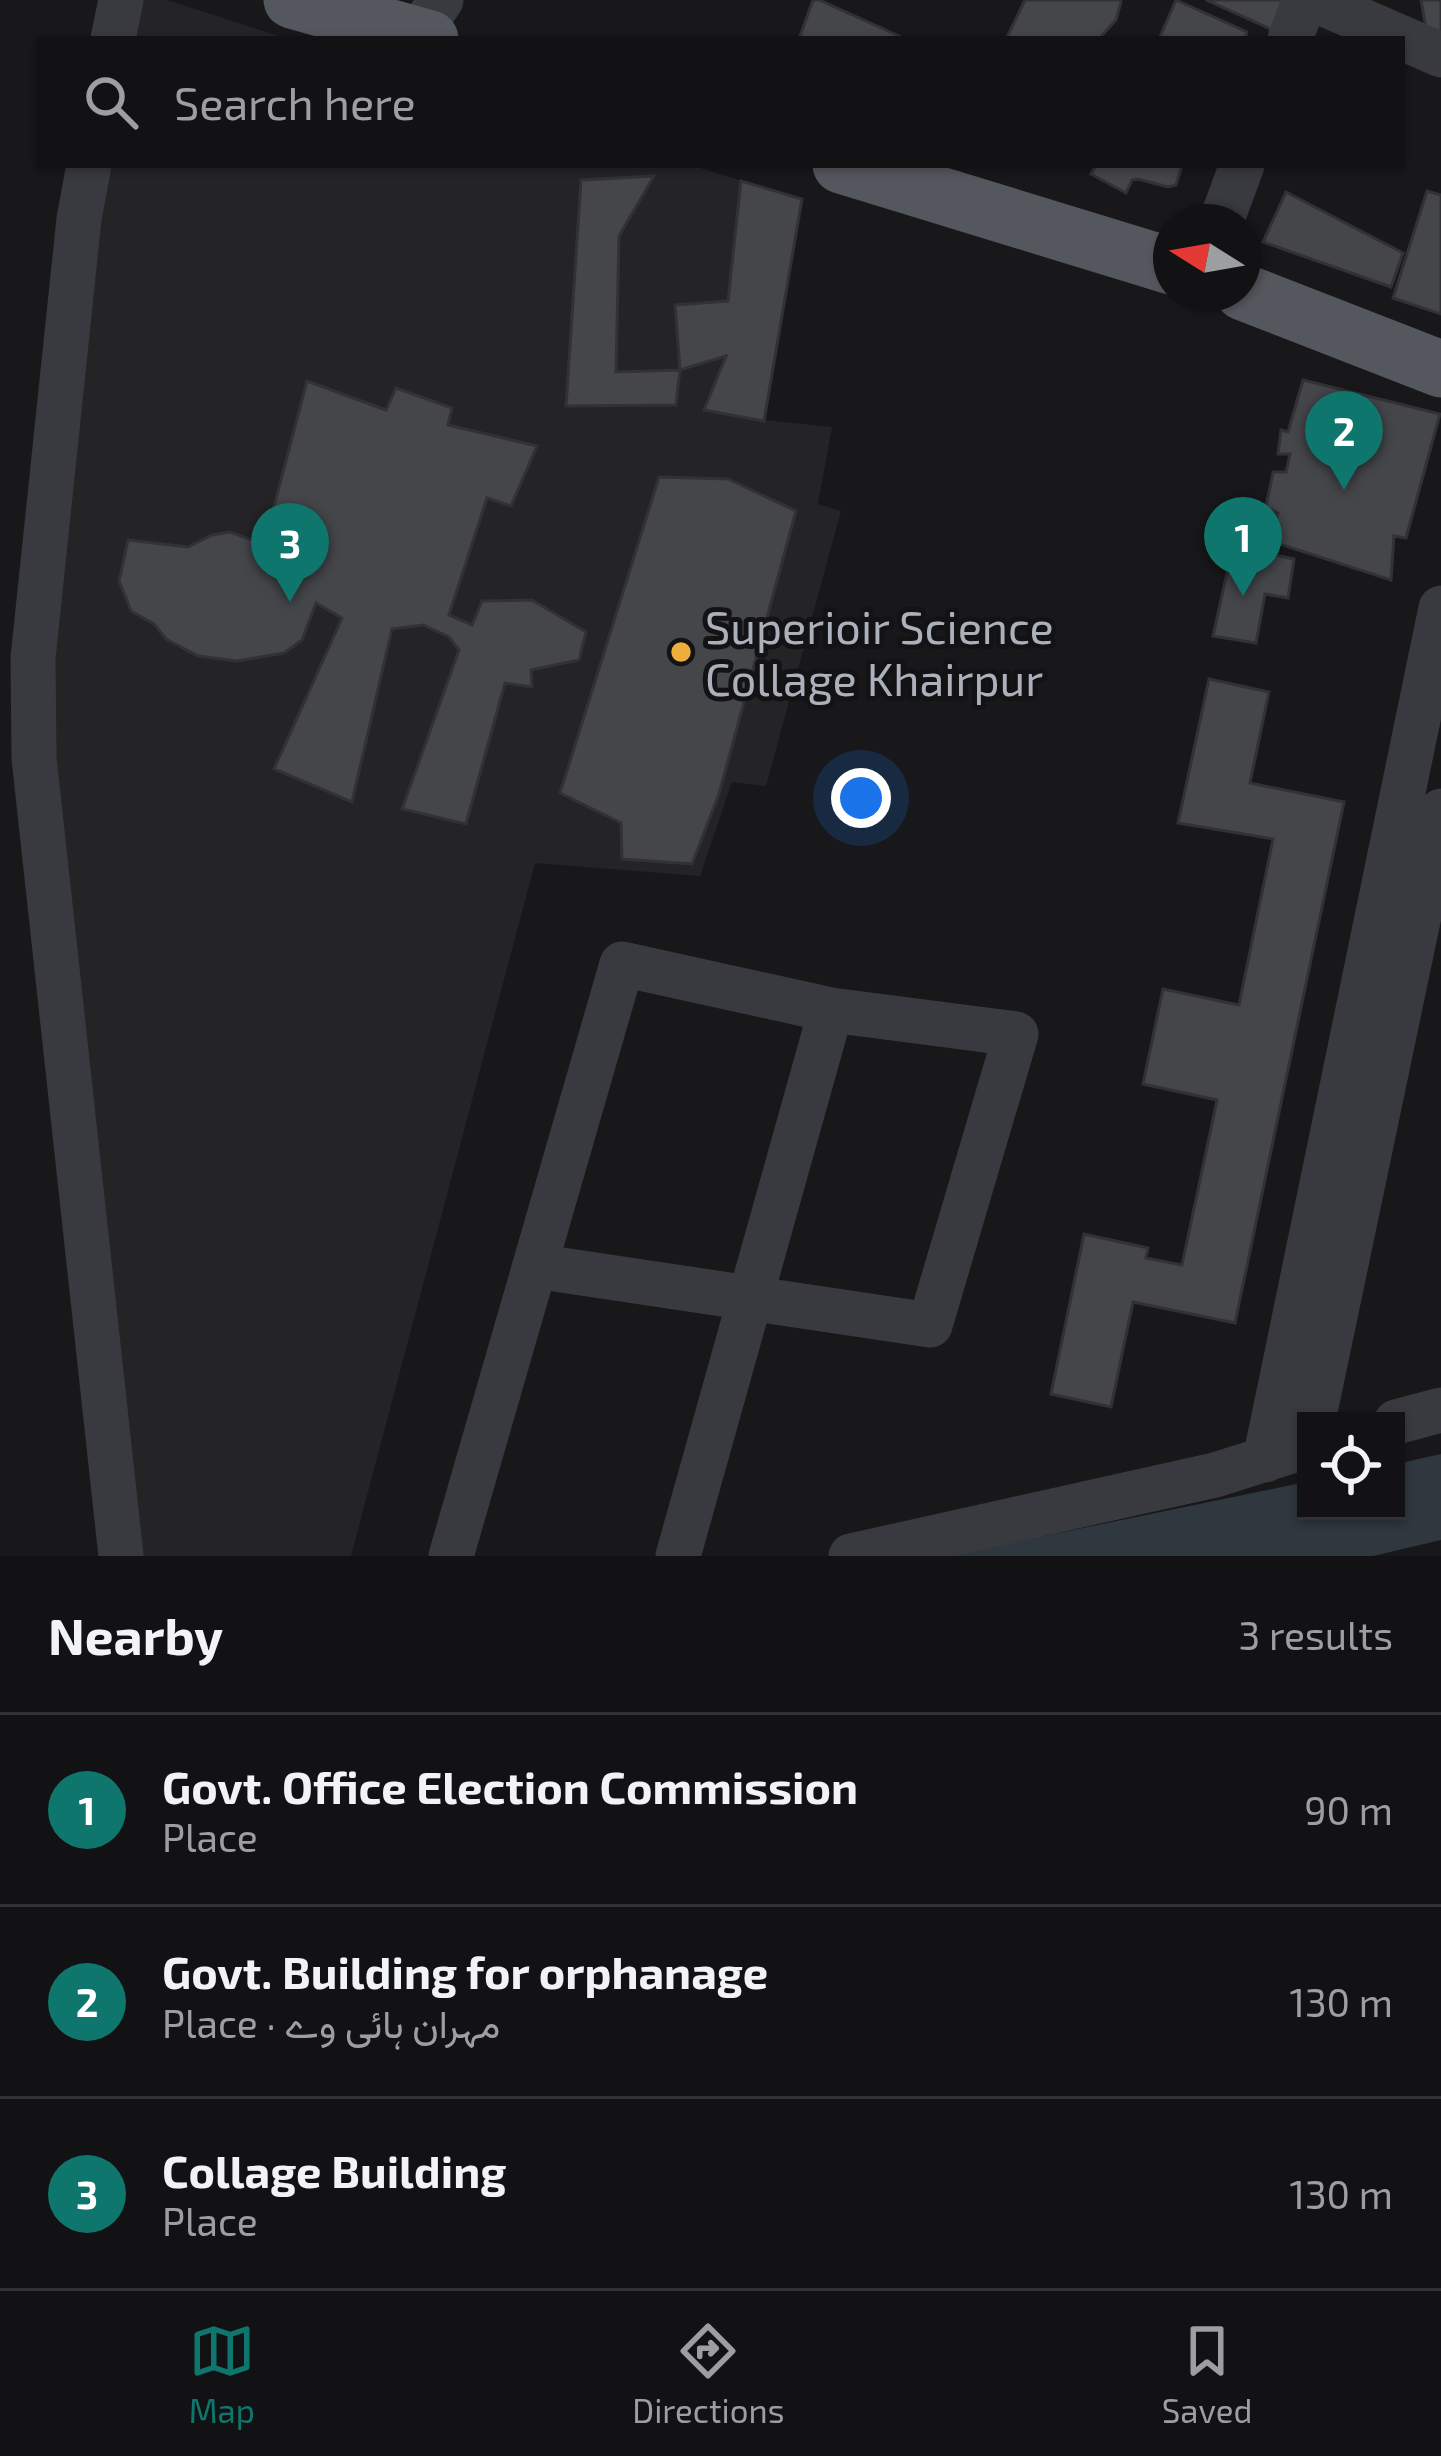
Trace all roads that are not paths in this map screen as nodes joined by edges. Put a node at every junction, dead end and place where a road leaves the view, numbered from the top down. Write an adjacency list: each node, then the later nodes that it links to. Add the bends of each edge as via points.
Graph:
1 (121, 0): 6 (street)
2 (292, 0): 5 (main road)
3 (1305, 0): 7 (street)
4 (1315, 0): 8 (street)
5 (429, 25)
6 (114, 36)
7 (1291, 36)
8 (1397, 36)
9 (1405, 39): 10 (street)
10 (1441, 55)
11 (88, 168): 27 (street, via 33,658 34,758)
12 (851, 168): 15 (main road)
13 (1241, 168): 14 (street)
14 (1228, 204)
15 (1153, 260)
16 (1261, 299): 17 (main road)
17 (1441, 369)
18 (1441, 608): 26 (street)
19 (1441, 811): 24 (street)
20 (831, 1010): 21 (street, via 622,964); 22 (street); 22 (street, via 1016,1034 930,1325)
21 (535, 1267): 22 (street); 28 (street)
22 (750, 1298): 29 (street)
23 (1441, 1410): 25 (street)
24 (1315, 1412)
25 (1405, 1420)
26 (1285, 1453): 30 (street)
27 (121, 1556)
28 (452, 1556)
29 (678, 1556)
30 (851, 1556)

